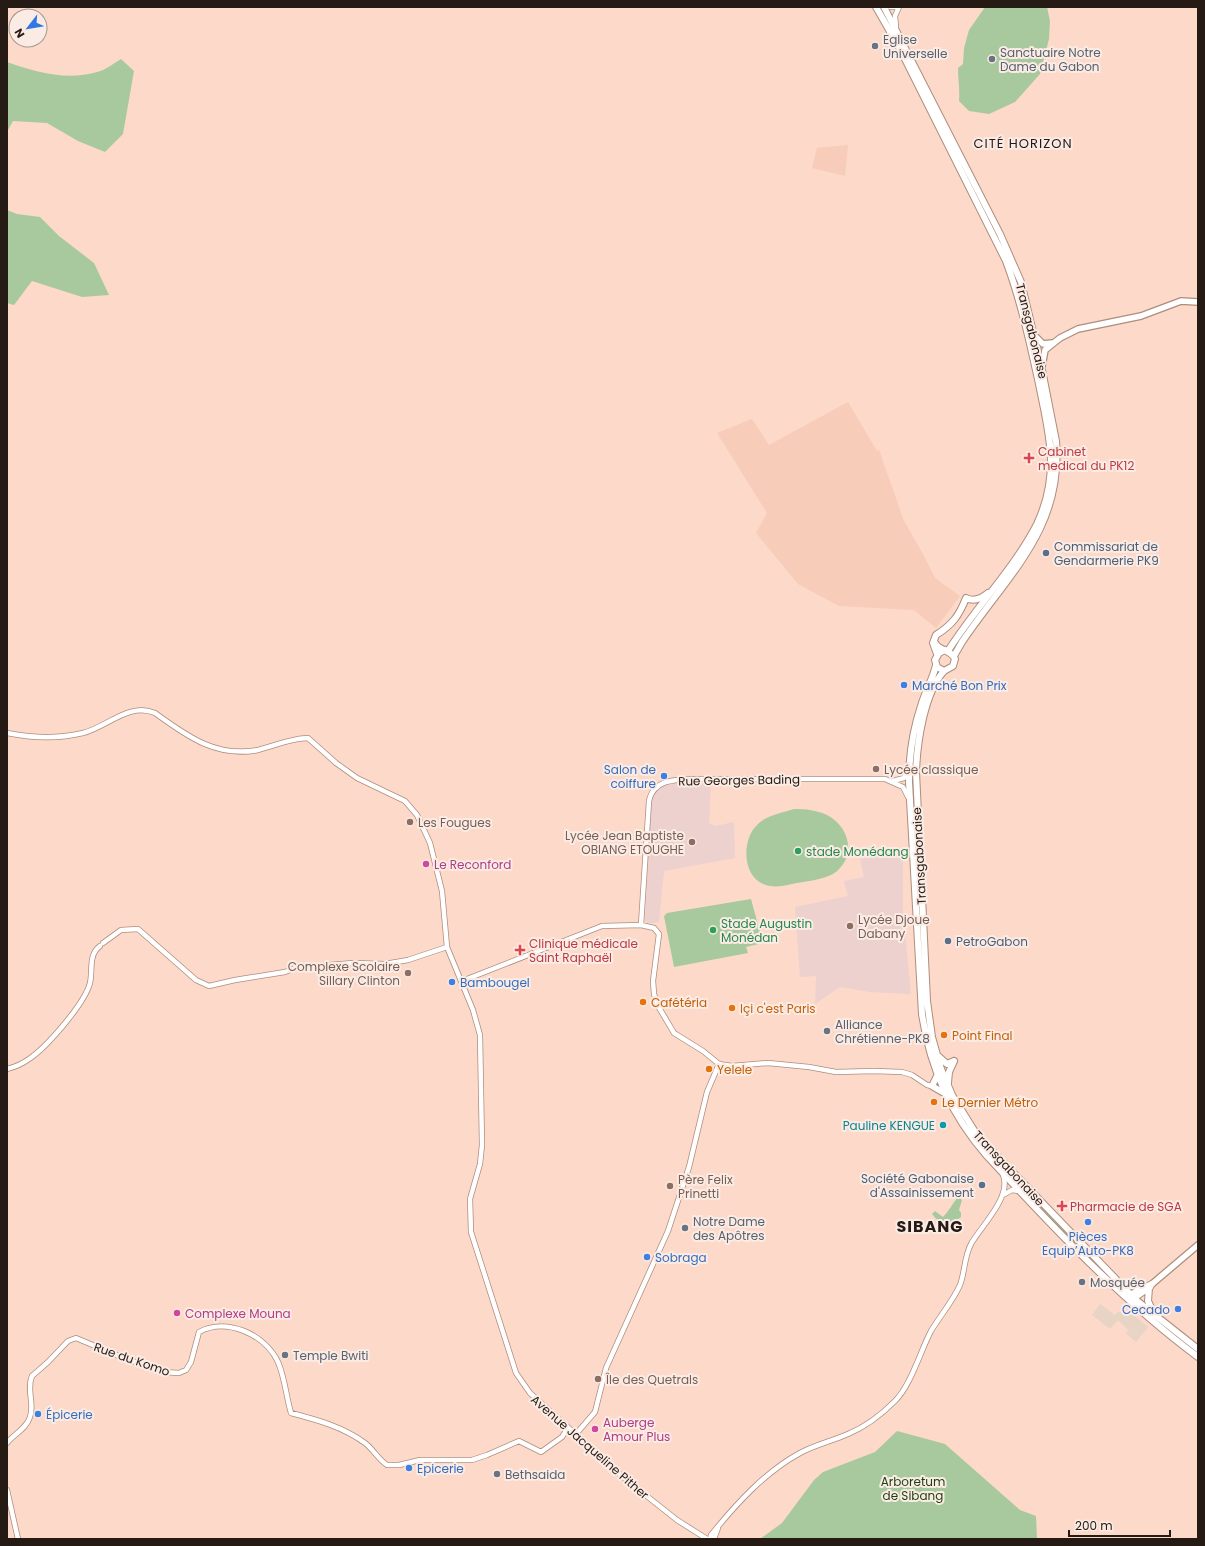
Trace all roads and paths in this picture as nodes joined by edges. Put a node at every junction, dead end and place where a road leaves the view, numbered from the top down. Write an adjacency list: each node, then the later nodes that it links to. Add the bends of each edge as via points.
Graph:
1 (876, 7): 10 (highway, Transgabonaise, via 1006,261 1017,293 1048,428 1051,469 1045,503 1028,540)
2 (884, 7): 5 (highway, Transgabonaise)
3 (890, 7): 4 (street)
4 (897, 7): 5 (street)
5 (897, 31): 7 (highway, Transgabonaise, via 1006,245 1021,282)
6 (1198, 302): 8 (main road, via 1184,300 1141,316 1078,329)
7 (1033, 333): 8 (main road, via 1043,344); 9 (highway, Transgabonaise)
8 (1054, 342): 9 (main road, via 1044,353)
9 (1042, 370): 14 (highway, Transgabonaise, via 1057,456 1057,475 1051,502 1042,528)
10 (995, 586): 11 (highway, via 981,598 966,598 955,620); 12 (highway, Transgabonaise)
11 (935, 636): 12 (highway, via 937,646); 13 (highway, via 933,642)
12 (946, 651): 13 (highway); 14 (highway)
13 (937, 654): 15 (highway)
14 (954, 656): 16 (highway, via 954,666)
15 (936, 665): 16 (highway); 18 (highway, Transgabonaise, via 917,718)
16 (944, 671): 24 (highway, Transgabonaise, via 927,707 918,744 916,772 927,995 930,1030)
17 (7, 733): 22 (street, Avenue Jacqueline Pither, via 39,737 67,735 88,731 134,711 148,710 155,712 197,742 222,751 258,750 308,738 344,769 364,782 405,801 417,814 427,835 440,878)
18 (910, 755): 19 (street, via 906,776); 20 (highway, Transgabonaise)
19 (891, 781): 20 (street, via 906,790); 21 (street, Rue Georges Bading, via 698,779 662,783 652,791 649,801)
20 (910, 811): 27 (highway, Transgabonaise, via 922,1014 926,1040)
21 (641, 925): 23 (street, via 602,926); 25 (street, via 654,928 659,934 653,988 667,1022 674,1033)
22 (447, 947): 23 (street, Avenue Jacqueline Pither); 26 (street, via 408,960 385,964 295,968 209,986 196,980 138,929 121,930 93,954 90,984 78,1006 38,1053)
23 (462, 981): 41 (street, Avenue Jacqueline Pither, via 480,1035 482,1152 469,1208 473,1243 516,1374 530,1393)
24 (936, 1054): 29 (highway, Transgabonaise); 29 (highway, via 945,1063 954,1061 949,1072)
25 (719, 1064): 28 (street, via 732,1066 768,1063 836,1072 902,1072); 42 (street, via 708,1088 690,1168 668,1231 606,1368 595,1412)
26 (7, 1069)
27 (937, 1074): 28 (highway); 30 (highway, Transgabonaise)
28 (932, 1086): 30 (highway)
29 (948, 1087): 35 (highway, Transgabonaise, via 964,1116 985,1145)
30 (945, 1094): 31 (highway, Transgabonaise, via 969,1134)
31 (1002, 1172): 32 (highway, Transgabonaise); 33 (street, via 1006,1184)
32 (1023, 1193): 33 (street, via 1012,1190); 37 (highway, Transgabonaise)
33 (1002, 1195): 45 (street, via 970,1246 958,1287 931,1331 906,1386 896,1400 852,1432 809,1448 790,1459 750,1491)
34 (1198, 1244): 36 (main road)
35 (1118, 1281): 36 (highway, via 1130,1286); 37 (highway, Transgabonaise)
36 (1148, 1286): 37 (highway); 38 (highway, via 1149,1304)
37 (1130, 1297): 38 (highway, Transgabonaise); 40 (highway, Transgabonaise, via 1164,1330)
38 (1162, 1322): 39 (highway, Transgabonaise)
39 (1198, 1349)
40 (1198, 1357)
41 (568, 1428): 42 (street, Avenue Jacqueline Pither); 43 (street, Rue du Komo, via 562,1437 541,1452 519,1441 475,1459 420,1460 392,1466 382,1461 366,1444 346,1431 326,1422 291,1413 277,1361 262,1343 246,1331 221,1327 198,1332 189,1366 174,1374 121,1358 73,1338 32,1376 29,1384 30,1418)
42 (576, 1434): 46 (street, Avenue Jacqueline Pither, via 638,1490)
43 (7, 1443)
44 (7, 1490): 47 (street)
45 (716, 1532): 46 (street); 48 (street); 49 (street)
46 (699, 1534): 48 (street, Avenue Jacqueline Pither)
47 (18, 1539)
48 (708, 1539)
49 (716, 1539)

